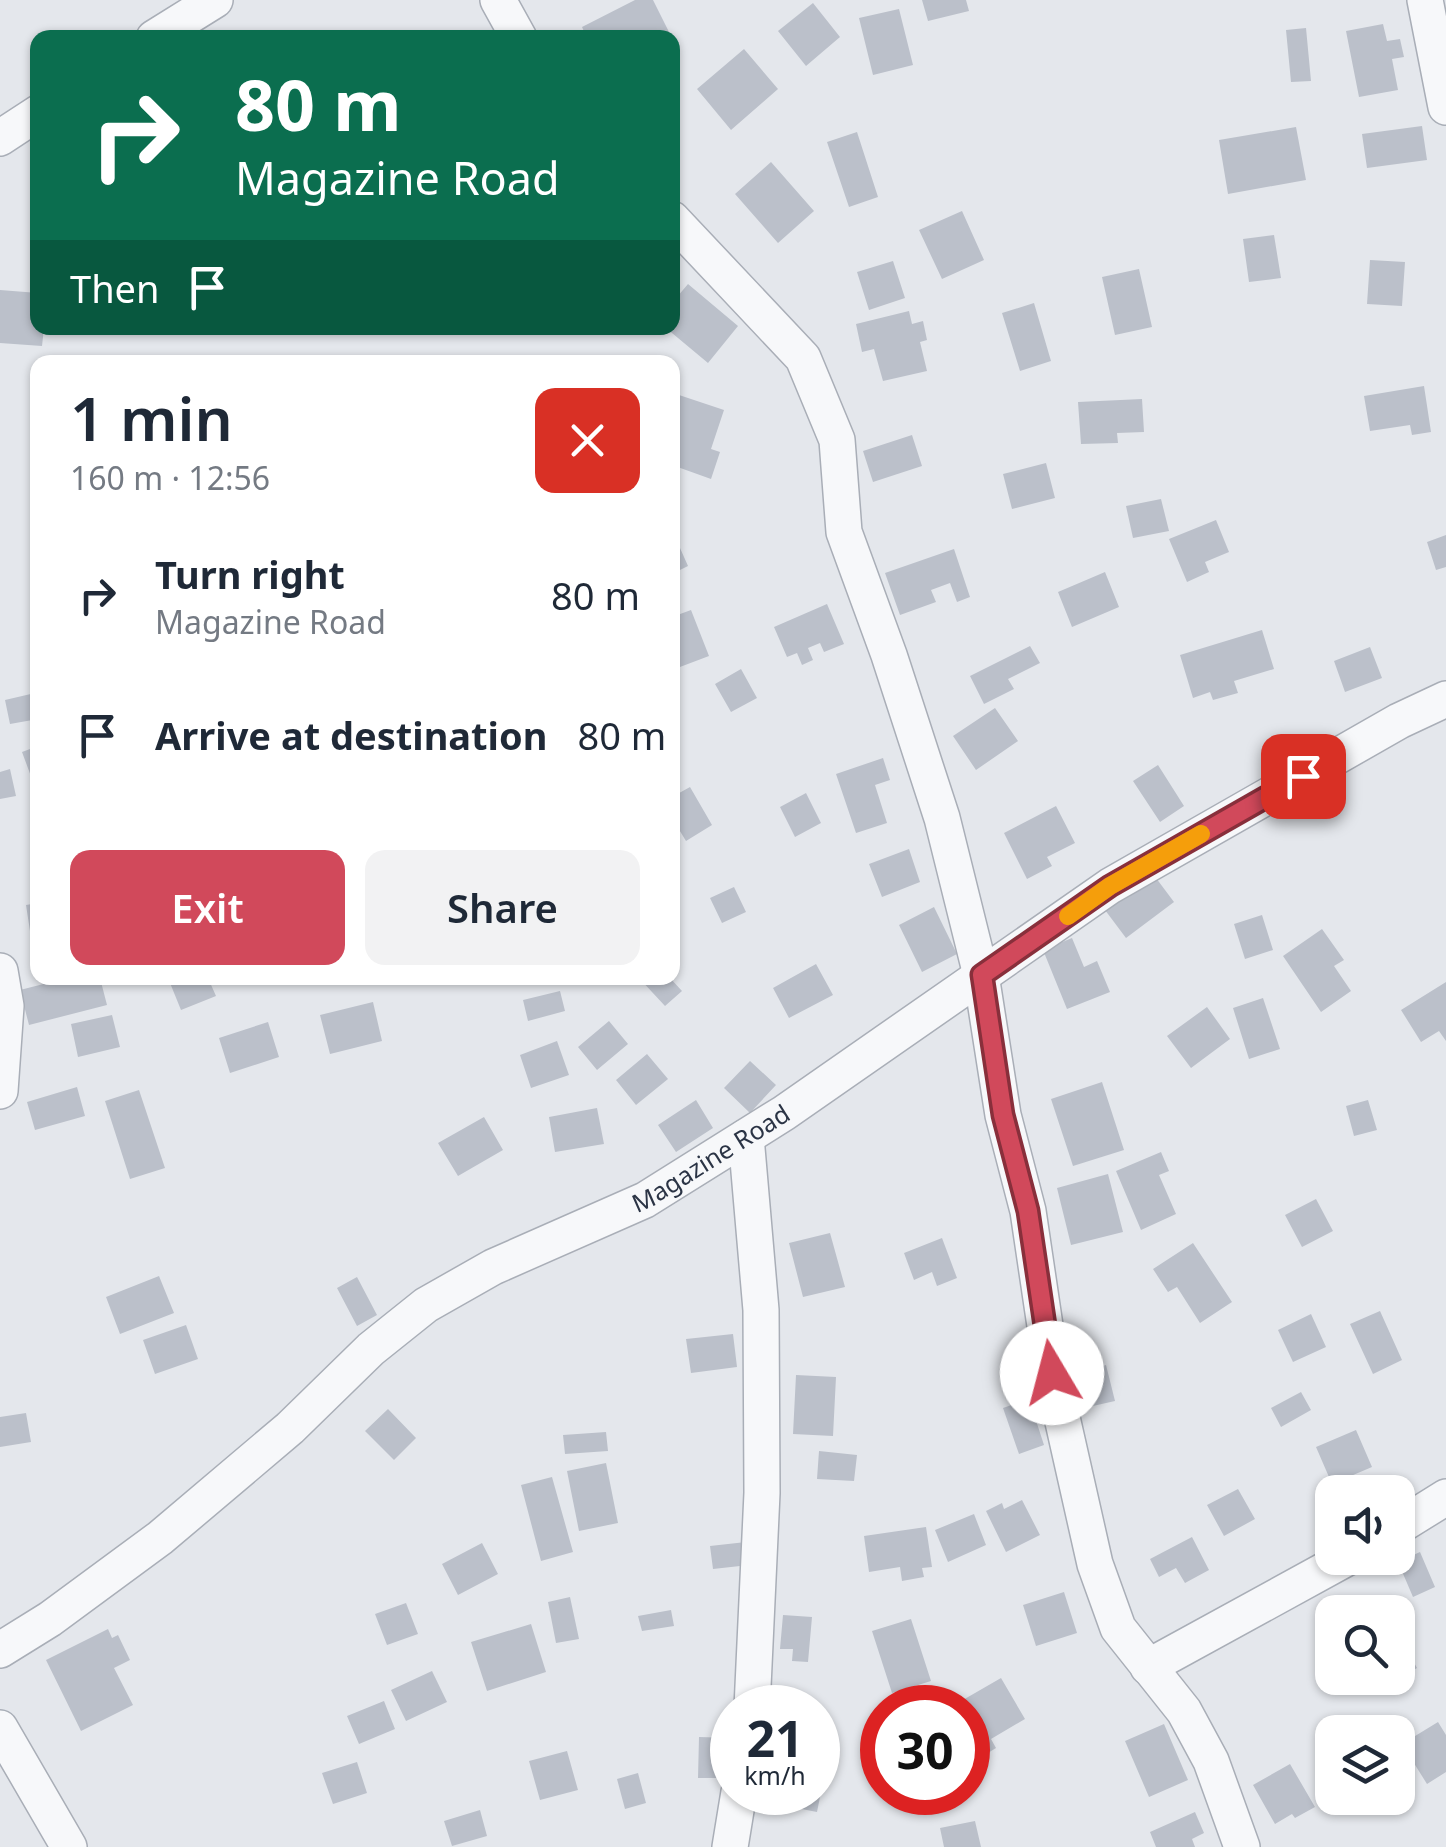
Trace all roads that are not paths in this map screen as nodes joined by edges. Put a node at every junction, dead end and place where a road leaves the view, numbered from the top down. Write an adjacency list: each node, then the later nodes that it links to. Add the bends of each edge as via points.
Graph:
1 (215, 0): 4 (street)
2 (498, 0): 5 (street)
3 (1426, 0): 6 (street)
4 (167, 30)
5 (515, 30)
6 (1446, 107)
7 (30, 118): 8 (street)
8 (0, 138)
9 (680, 227): 12 (street, via 803,358 822,396 837,440 844,532 942,818)
10 (1446, 698): 12 (street, Magazine Road, via 1110,886)
11 (0, 971): 13 (street, via 6,1006)
12 (982, 975): 14 (street, Magazine Road); 19 (street, via 1052,1373 1095,1564 1118,1628)
13 (0, 1091)
14 (746, 1137): 18 (street, Magazine Road, via 646,1200 492,1267 426,1305 160,1538); 20 (street, via 761,1310)
15 (1446, 1497): 16 (street)
16 (1415, 1516)
17 (1316, 1575): 19 (street)
18 (0, 1650)
19 (1148, 1667): 25 (street, via 1184,1711 1211,1761)
20 (753, 1685)
21 (0, 1728): 23 (street)
22 (735, 1815): 24 (street)
23 (70, 1847)
24 (730, 1847)
25 (1242, 1847)

